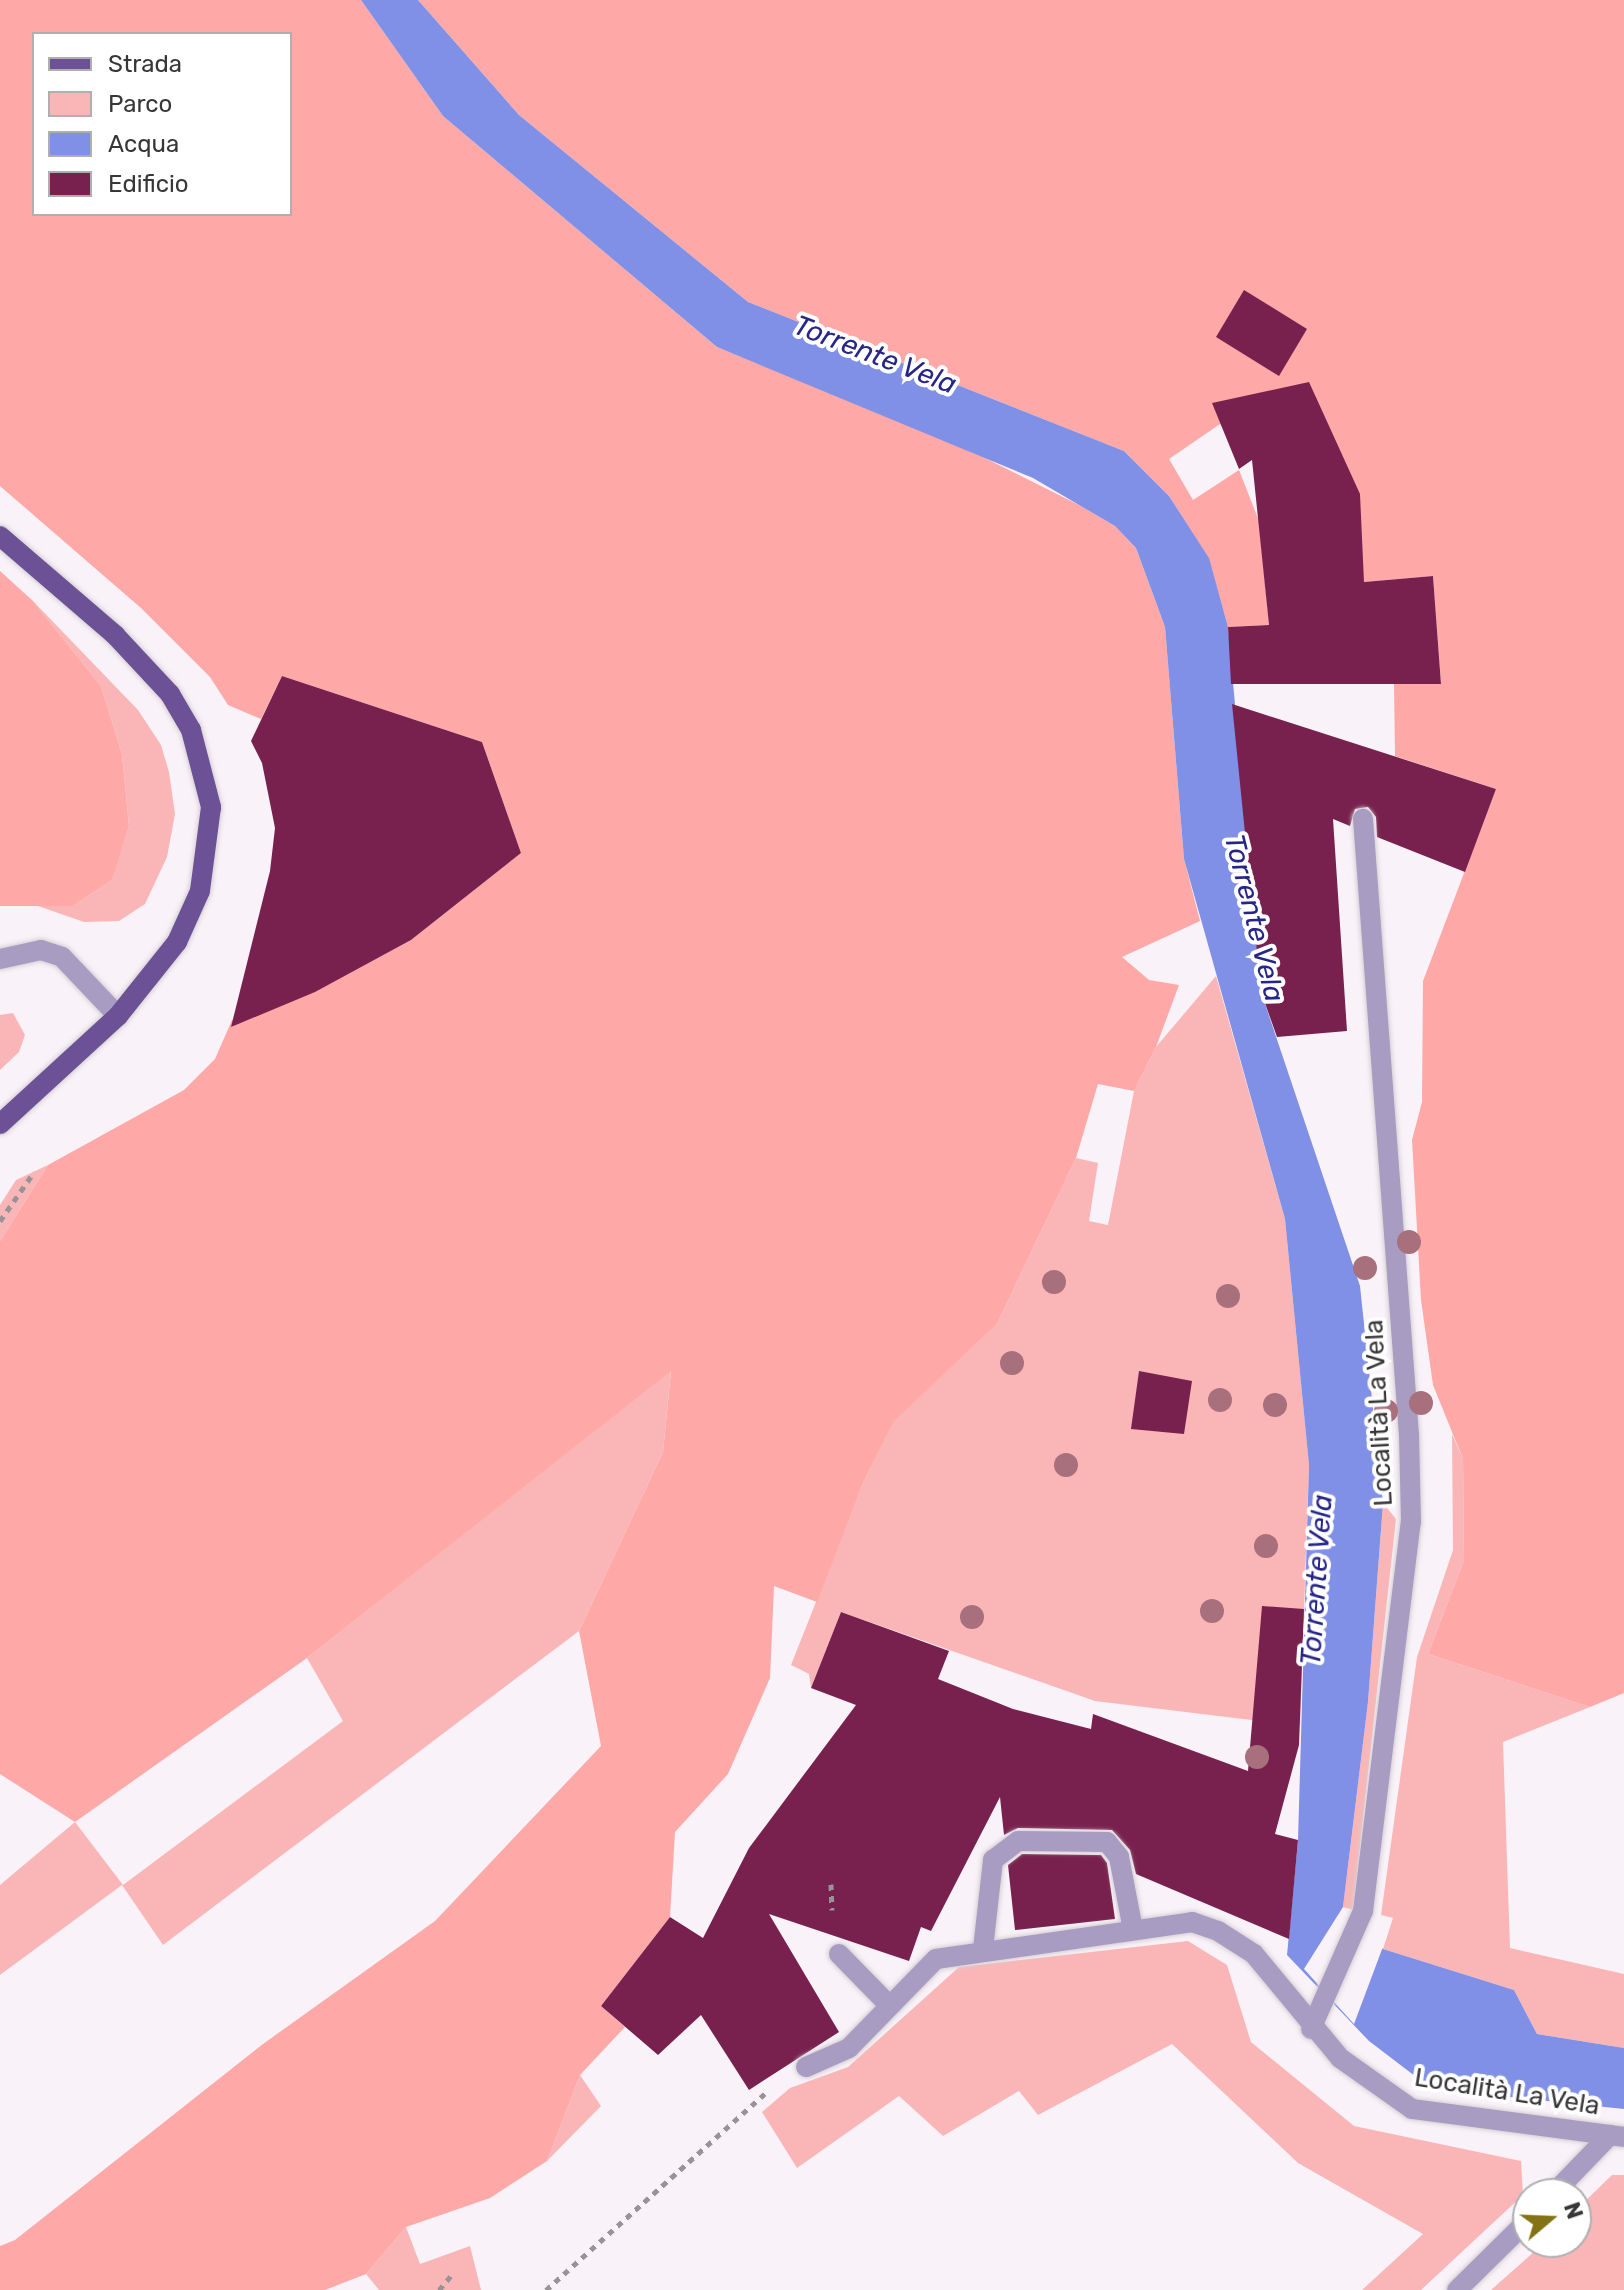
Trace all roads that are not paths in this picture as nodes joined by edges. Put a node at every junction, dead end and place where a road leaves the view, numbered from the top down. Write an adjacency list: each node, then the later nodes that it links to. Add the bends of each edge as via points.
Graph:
1 (0, 536): 4 (main road, via 115,635 170,694 205,769 211,807 200,891 177,942)
2 (1363, 819): 10 (street, Località La Vela, via 1411,1522 1363,1911)
3 (0, 959): 4 (street, via 41,950 62,957)
4 (118, 1016): 5 (main road)
5 (0, 1124)
6 (1133, 1930): 7 (street, Località La Vela); 7 (street, via 1119,1857 1107,1842 1018,1841 993,1860); 10 (street, Località La Vela, via 1192,1922 1218,1931 1271,1971)
7 (983, 1949): 9 (street, Località La Vela, via 936,1959)
8 (839, 1954): 9 (street)
9 (889, 2005): 11 (street, Località La Vela, via 849,2048)
10 (1311, 2029): 12 (street, Località La Vela, via 1387,2096 1412,2109)
11 (806, 2067)
12 (1617, 2136): 13 (street, Località La Vela)
13 (1571, 2178)
14 (1512, 2236): 15 (street)
15 (1457, 2290)

